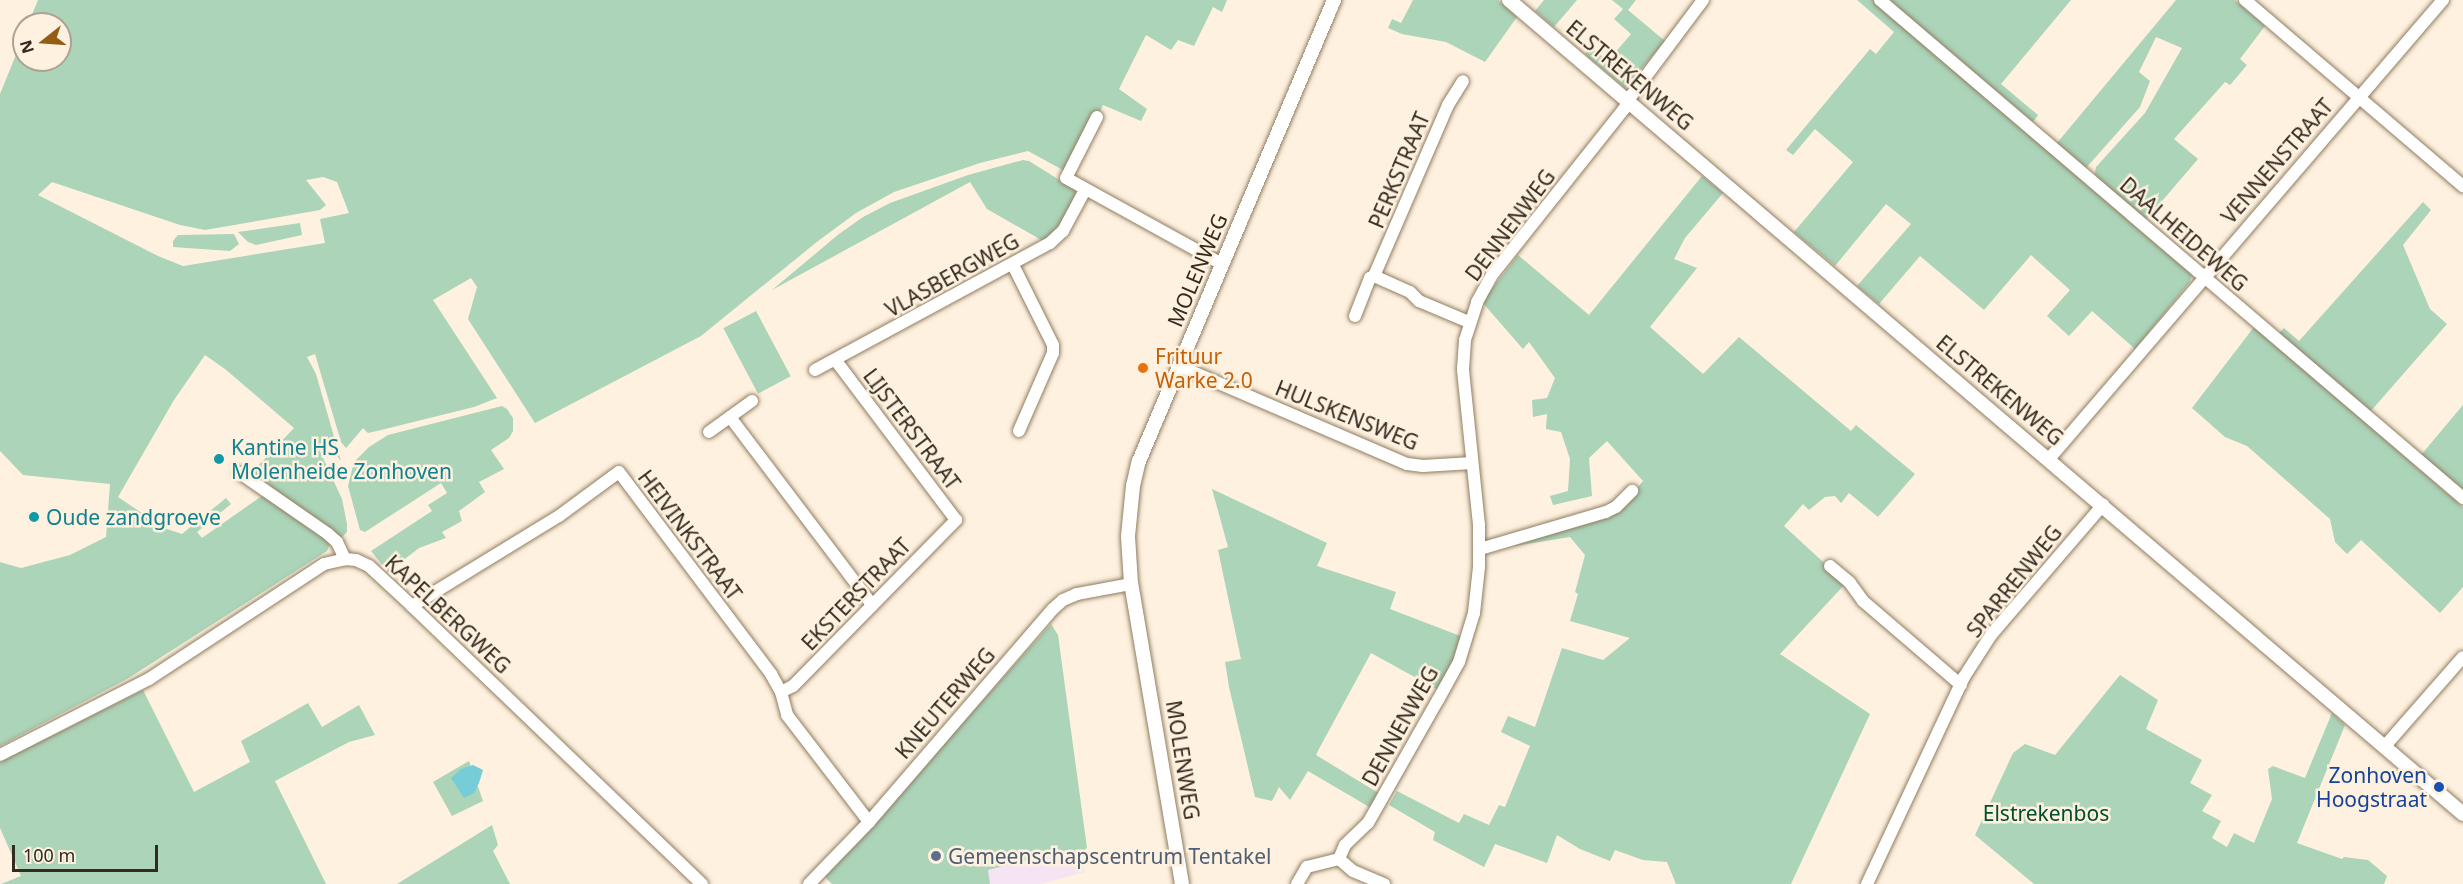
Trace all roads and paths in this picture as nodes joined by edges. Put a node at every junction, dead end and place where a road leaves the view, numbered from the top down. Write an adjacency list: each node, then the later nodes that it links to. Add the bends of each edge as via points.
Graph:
1 (1334, 0): 13 (street, MOLENWEG)
2 (1509, 0): 9 (street, ELSTREKENWEG)
3 (1703, 0): 9 (street, DENNENWEG)
4 (1880, 0): 16 (street, DAALHEIDEWEG)
5 (2245, 0): 8 (street)
6 (2443, 0): 8 (street, VENNENSTRAAT)
7 (1463, 81): 15 (street, PERKSTRAAT, via 1448,105)
8 (2358, 96): 11 (street); 16 (street, VENNENSTRAAT)
9 (1628, 101): 18 (street, DENNENWEG, via 1492,275); 26 (street, ELSTREKENWEG)
10 (1097, 117): 12 (street, via 1066,178)
11 (2463, 186)
12 (1086, 190): 13 (street); 14 (street, VLASBERGWEG, via 1063,231)
13 (1222, 264): 20 (street, MOLENWEG)
14 (1013, 265): 19 (street, VLASBERGWEG); 24 (street, via 1053,345)
15 (1374, 276): 17 (street, PERKSTRAAT); 18 (street)
16 (2203, 276): 26 (street, VENNENSTRAAT); 30 (street, DAALHEIDEWEG)
17 (1355, 316)
18 (1469, 322): 27 (street, DENNENWEG, via 1463,369)
19 (836, 361): 21 (street, VLASBERGWEG); 32 (street, LIJSTERSTRAAT)
20 (1179, 366): 27 (street, HULSKENSWEG, via 1407,464); 36 (street, MOLENWEG, via 1139,460 1133,486 1128,536)
21 (815, 370)
22 (752, 401): 23 (street)
23 (730, 417): 25 (street); 38 (street)
24 (1019, 431)
25 (709, 432)
26 (2049, 459): 31 (street, ELSTREKENWEG)
27 (1472, 463): 33 (street, DENNENWEG)
28 (240, 473): 34 (street, via 328,534)
29 (1632, 491): 33 (street, via 1606,512)
30 (2463, 498)
31 (2103, 505): 40 (street, SPARRENWEG, via 1991,635); 42 (street, ELSTREKENWEG)
32 (956, 520): 38 (street, EKSTERSTRAAT)
33 (1480, 549): 46 (street, DENNENWEG, via 1474,613 1459,662 1387,792)
34 (345, 559): 37 (street, KAPELBERGWEG, via 369,566); 43 (street, via 324,564 149,679)
35 (1830, 566): 40 (street, via 1863,601)
36 (1131, 584): 45 (street, KNEUTERWEG, via 1077,594 1053,609); 49 (street, MOLENWEG)
37 (412, 606): 41 (street, HEIVINKSTRAAT, via 559,516 619,472 771,674); 47 (street, KAPELBERGWEG)
38 (872, 606): 41 (street, EKSTERSTRAAT, via 793,686)
39 (2463, 657): 42 (street)
40 (1961, 685): 52 (street, SPARRENWEG)
41 (781, 693): 45 (street, HEIVINKSTRAAT, via 787,715)
42 (2385, 746): 44 (street, ELSTREKENWEG)
43 (0, 755)
44 (2463, 814)
45 (868, 822): 48 (street, KNEUTERWEG)
46 (1339, 859): 50 (street, via 1307,867); 51 (street, via 1353,871)
47 (702, 884)
48 (809, 884)
49 (1182, 884)
50 (1297, 884)
51 (1384, 884)
52 (1866, 884)

